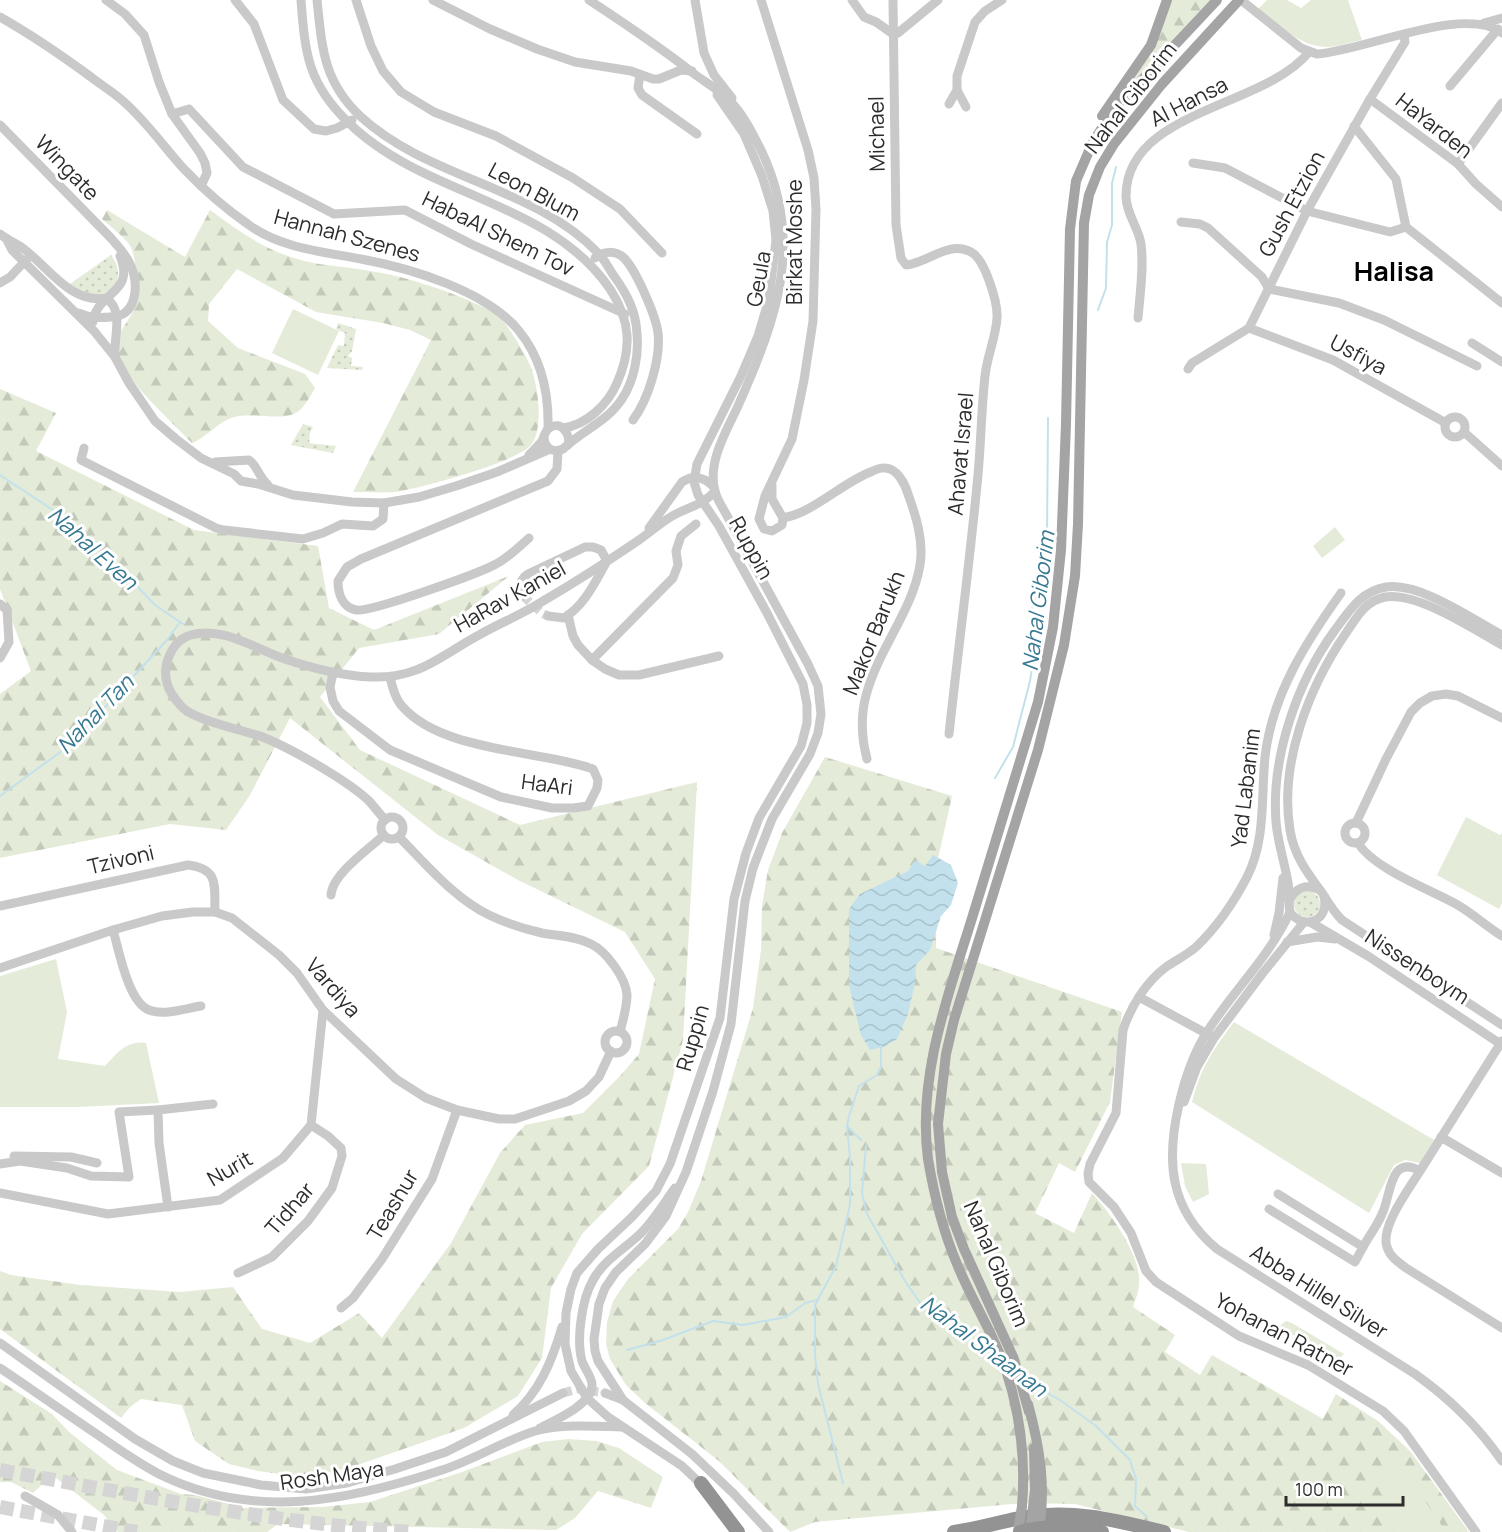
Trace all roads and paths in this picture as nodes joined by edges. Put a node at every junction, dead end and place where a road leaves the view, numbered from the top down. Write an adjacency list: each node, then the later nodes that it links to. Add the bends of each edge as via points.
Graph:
1 (106, 0): 36 (street, via 144,36)
2 (235, 0): 40 (street, via 254,24 283,100 314,129 326,131)
3 (301, 0): 40 (street, Leon Blum, via 308,56 316,83)
4 (317, 0): 38 (street, Leon Blum, via 321,42 330,76)
5 (356, 0): 54 (street, Leon Blum, via 383,71 402,93 434,112 496,136 573,178 620,209)
6 (433, 0): 26 (street, via 537,49 575,62)
7 (589, 0): 23 (street, Geula)
8 (694, 0): 35 (street, via 708,64)
9 (761, 0): 90 (street, Birkat Moshe, via 808,150 816,209 813,321 804,380 792,439)
10 (852, 0): 21 (street, via 864,17)
11 (893, 0): 21 (street, Michael)
12 (938, 0): 21 (street)
13 (1002, 0): 30 (street, via 975,22 957,76)
14 (1167, 0): 46 (main road, via 1151,45 1104,112)
15 (1217, 0): 46 (main road, Nahal Giborim, via 1112,112)
16 (1240, 0): 24 (street); 173 (main road, Nahal Giborim, via 1126,128 1100,167 1089,195 1084,223 1078,524 1064,645 1038,750 946,1054 939,1152 952,1217 1014,1359)
17 (0, 17): 47 (street, Hannah Szenes, via 42,41 124,102)
18 (1502, 18): 19 (street)
19 (1478, 23): 20 (street); 22 (street, via 1451,24)
20 (1500, 31): 29 (street)
21 (893, 34): 58 (street, Michael, via 896,225 901,258)
22 (1404, 35): 24 (street, via 1326,53); 31 (street, Gush Etzion, via 1403,46)
23 (663, 50): 25 (street, Geula); 27 (street, via 669,64)
24 (1309, 52): 67 (street, Al Hansa, via 1260,86 1168,130 1138,156 1126,196 1130,218 1141,242)
25 (692, 71): 27 (street); 28 (street, Geula)
26 (640, 75): 27 (street, via 653,79); 43 (street, via 637,82 642,96)
27 (664, 76)
28 (711, 86): 35 (street, Geula); 88 (street, Geula, via 750,147 769,194 776,240 769,298 758,336)
29 (1450, 86)
30 (957, 90): 33 (street); 34 (street)
31 (1370, 99): 42 (street, Gush Etzion); 45 (street, HaYarden)
32 (1502, 103): 37 (street)
33 (949, 104)
34 (966, 107)
35 (739, 111): 92 (street, Geula, via 773,179 784,240 777,301 753,372 718,452)
36 (172, 114): 47 (street, via 205,163 207,173); 64 (street, HabaAl Shem Tov, via 189,110 243,167 334,214 405,210)
37 (1494, 114): 39 (street); 45 (street)
38 (359, 115): 40 (street); 55 (street, Leon Blum, via 387,138 416,154 556,219)
39 (1502, 121)
40 (348, 123): 57 (street, Leon Blum, via 409,166 548,231)
41 (0, 125): 53 (street, Wingate)
42 (1354, 126): 49 (street, Gush Etzion); 51 (street, via 1396,179)
43 (697, 134)
44 (1193, 163): 49 (street, via 1225,168)
45 (1458, 164): 48 (street, HaYarden)
46 (1080, 172): 185 (main road, Nahal Giborim, bridge, via 1070,229 1064,519 1048,661 942,1020 926,1116 928,1159 938,1209 957,1266 999,1351 1021,1430 1023,1492)
47 (201, 186): 77 (street, Hannah Szenes, via 271,238 444,282 500,313 519,331 539,364)
48 (1502, 207)
49 (1307, 211): 51 (street, via 1390,232); 60 (street, Gush Etzion)
50 (1181, 222): 60 (street, via 1208,228 1262,277)
51 (1406, 226): 62 (street)
52 (3, 236): 56 (street)
53 (109, 236): 61 (street, Wingate, via 120,257 124,279 118,290); 65 (street, Wingate, via 126,258 134,277 132,306)
54 (662, 253)
55 (599, 254): 57 (street); 75 (street, via 611,252 624,258 654,314 658,334 651,384); 79 (street, Leon Blum, via 629,299 638,347 631,380 622,399 606,417)
56 (28, 259): 59 (street); 61 (street, via 75,293 91,299); 63 (street)
57 (589, 263): 64 (street, Leon Blum)
58 (906, 265): 117 (street, Ahavat Israel, via 948,249 972,252 980,260 997,306 985,374 977,485)
59 (0, 283)
60 (1269, 289): 68 (street, Gush Etzion); 73 (street, via 1339,303 1384,320)
61 (106, 298): 65 (street); 66 (street)
62 (1502, 303)
63 (72, 309): 66 (street); 69 (street)
64 (624, 314): 77 (street, Leon Blum, via 624,366 613,391 585,420 573,427)
65 (117, 317): 66 (street); 71 (street)
66 (93, 318): 69 (street)
67 (1138, 318)
68 (1249, 328): 74 (street); 76 (street, Usfiya, via 1333,360)
69 (94, 331): 71 (street)
70 (1472, 344): 72 (street)
71 (115, 357): 83 (street, via 155,421)
72 (1502, 362)
73 (1477, 366)
74 (1188, 369)
75 (633, 420)
76 (1446, 423): 78 (street, via 1450,436 1459,437); 78 (street, via 1459,417 1464,422)
77 (553, 430): 79 (street, via 569,438); 81 (street, via 545,445); 82 (street, Leon Blum)
78 (1464, 432): 85 (street)
79 (567, 445): 81 (street, Leon Blum)
80 (84, 448): 94 (street, via 81,460 224,530 303,539 342,524 374,526 383,519)
81 (554, 450): 82 (street, Leon Blum); 101 (street, via 557,469 548,482 361,559 347,567 338,581 340,597 356,610 386,605 497,564)
82 (525, 459): 94 (street, Leon Blum, via 456,486)
83 (208, 461): 84 (street); 87 (street)
84 (237, 462): 86 (street, via 250,460); 87 (street)
85 (1502, 466)
86 (256, 472): 89 (street); 91 (street, Leon Blum)
87 (234, 474): 89 (street)
88 (694, 477): 92 (street, via 706,480); 93 (street, HaRav Kaniel, via 682,482); 95 (street, Ruppin)
89 (247, 481): 91 (street, Leon Blum)
90 (771, 485): 96 (street); 98 (street, Birkat Moshe)
91 (272, 488): 94 (street, Leon Blum, via 293,495)
92 (714, 489): 95 (street, HaRav Kaniel); 156 (street, Ruppin, via 808,664 818,686 821,714 819,733 810,754 772,819 753,868 745,901 731,1024)
93 (672, 493): 97 (street); 102 (street, HaRav Kaniel)
94 (384, 503)
95 (702, 503): 97 (street, HaRav Kaniel); 165 (street, Ruppin, via 767,613 803,684 807,723 801,746 759,818 746,853 734,899 720,1018 670,1164 656,1191 578,1273)
96 (777, 508): 98 (street, via 768,507); 99 (street)
97 (686, 509): 102 (street, HaRav Kaniel)
98 (762, 512): 99 (street, via 760,523 768,531 779,528)
99 (783, 518): 118 (street, Makor Barukh, via 797,514 856,478 885,467 898,475 917,519 920,566 867,690 862,713)
100 (696, 524): 113 (street, via 681,536 673,578)
101 (529, 538)
102 (642, 538): 103 (street, HaRav Kaniel)
103 (607, 561): 105 (street, via 601,550 585,547 522,578); 107 (street, via 585,599); 115 (street, HaRav Kaniel, via 428,666)
104 (1341, 593): 139 (street, Yad Labanim, via 1302,651 1272,721 1255,862 1235,898 1202,941 1153,978)
105 (523, 596)
106 (0, 604): 112 (street, via 7,610 9,642)
107 (568, 615): 108 (street); 113 (street, via 573,636)
108 (548, 616)
109 (1502, 635): 124 (street, Yad Labanim, via 1408,588 1376,589 1356,602 1314,663 1290,718 1276,791)
110 (1502, 645): 125 (street, Yad Labanim, via 1405,597 1381,598 1364,607 1310,695 1293,757 1288,792 1290,833 1301,864)
111 (719, 656): 113 (street, via 639,675 619,675)
112 (0, 658)
113 (592, 660)
114 (333, 673): 115 (street); 115 (street, HaAri, via 330,687 339,711 390,750 501,797 552,808 588,806 598,780 593,770 479,745 442,732 401,706); 119 (street, via 218,634 202,633 180,640 166,671 171,694 184,709 293,752 349,786)
115 (390, 676)
116 (1502, 718): 120 (street, via 1458,696 1432,696 1420,703 1411,712)
117 (949, 734)
118 (867, 759)
119 (385, 820): 121 (street, via 381,828); 122 (street, via 394,817 401,822)
120 (1356, 823): 123 (street, via 1365,832); 123 (street, via 1344,832 1348,841)
121 (384, 835): 122 (street); 126 (street, via 339,876)
122 (399, 837): 143 (street, via 449,885 487,914 514,925 592,944 607,955 627,993)
123 (1358, 843): 134 (street, via 1382,865 1459,906)
124 (1283, 863): 128 (street, Yad Labanim); 137 (street, via 1281,904)
125 (1318, 889): 127 (street); 128 (street, via 1301,887)
126 (330, 895)
127 (1324, 897): 132 (street, via 1325,908 1320,918); 142 (street, via 1342,920)
128 (1290, 899): 131 (street)
129 (0, 906): 130 (street, Tzivoni, via 188,865 210,872)
130 (215, 912): 133 (street, Vardiya, via 176,913); 141 (street, Vardiya, via 232,918 279,955)
131 (1290, 912): 132 (street); 137 (street, Abba Hillel Silver)
132 (1307, 922): 135 (street, Nissenboym); 136 (street, Abba Hillel Silver)
133 (113, 930): 138 (street, Vardiya); 140 (street, via 139,1003 150,1011)
134 (1502, 936)
135 (1343, 941): 136 (street, via 1317,937); 145 (street, Nissenboym)
136 (1287, 942): 144 (street, Abba Hillel Silver)
137 (1272, 943): 144 (street, Abba Hillel Silver)
138 (0, 968)
139 (1139, 997): 144 (street); 190 (street, Yohanan Ratner, via 1124,1030 1116,1113 1090,1164 1089,1182 1114,1207 1131,1233 1146,1271 1156,1282 1239,1336 1308,1365 1383,1411 1404,1431)
140 (201, 1006)
141 (323, 1010): 149 (street, Vardiya, via 396,1079 426,1098); 150 (street)
142 (1502, 1025)
143 (621, 1032): 146 (street, via 607,1036 605,1044); 146 (street, via 627,1039 626,1045 620,1052)
144 (1210, 1035): 177 (street, Abba Hillel Silver, via 1191,1061 1174,1124 1174,1184 1187,1215 1217,1249 1428,1383 1471,1421)
145 (1501, 1043): 151 (street)
146 (610, 1051): 149 (street, Vardiya, via 599,1077 569,1101 515,1119)
147 (213, 1104): 148 (street)
148 (158, 1110): 154 (street, via 119,1112 129,1177 92,1176 20,1161); 160 (street)
149 (457, 1110): 164 (street, Teashur, via 432,1179 417,1206 353,1298)
150 (311, 1125): 160 (street, Nurit, via 283,1158 220,1200); 163 (street, Tidhar, via 341,1148 332,1188 308,1221 272,1257)
151 (1441, 1137): 155 (street); 157 (street)
152 (0, 1158): 153 (street, via 71,1157)
153 (97, 1163)
154 (0, 1164)
155 (1420, 1171): 162 (street, via 1408,1167 1396,1172 1383,1213); 166 (street, via 1389,1225 1387,1248 1394,1259)
156 (686, 1172): 171 (street, via 640,1234 602,1266 592,1280 579,1342 582,1363 592,1386); 172 (street, Ruppin, via 666,1216 616,1272 599,1304 594,1351)
157 (1502, 1173)
158 (0, 1193): 160 (street, Nurit, via 108,1214)
159 (1278, 1194): 162 (street)
160 (168, 1207)
161 (1269, 1209): 162 (street, Abba Hillel Silver, via 1355,1262)
162 (1363, 1247)
163 (238, 1273)
164 (341, 1308)
165 (566, 1313): 171 (street, Ruppin, via 565,1344 571,1371); 174 (street, via 546,1373 536,1391)
166 (1502, 1328)
167 (0, 1343): 174 (street, Rosh Maya, via 135,1439 173,1461 203,1473 261,1485 306,1489 347,1483 446,1452)
168 (0, 1368): 176 (street, Rosh Maya, via 159,1474 247,1501 314,1501 382,1489 446,1469)
169 (563, 1393): 174 (street, Rosh Maya)
170 (605, 1393): 172 (street)
171 (587, 1398): 175 (street, Ruppin); 176 (street, via 574,1410)
172 (624, 1400): 183 (street, Ruppin, via 692,1454)
173 (1028, 1404): 186 (main road, Nahal Giborim, bridge, via 1035,1469); 187 (main road, bridge, via 1041,1466)
174 (505, 1423)
175 (623, 1427): 176 (street, Rosh Maya); 178 (street, Ruppin)
176 (536, 1431)
177 (1502, 1461)
178 (701, 1483): 181 (highway); 182 (street, Ruppin)
179 (25, 1496): 180 (street, via 58,1515)
180 (72, 1532)
181 (738, 1532)
182 (747, 1532)
183 (769, 1532)
184 (954, 1532): 189 (highway, via 1062,1514 1096,1516)
185 (1019, 1532): 188 (highway, bridge, via 1072,1528)
186 (1030, 1532)
187 (1039, 1532)
188 (1102, 1532)
189 (1164, 1532)
190 (1476, 1532)

